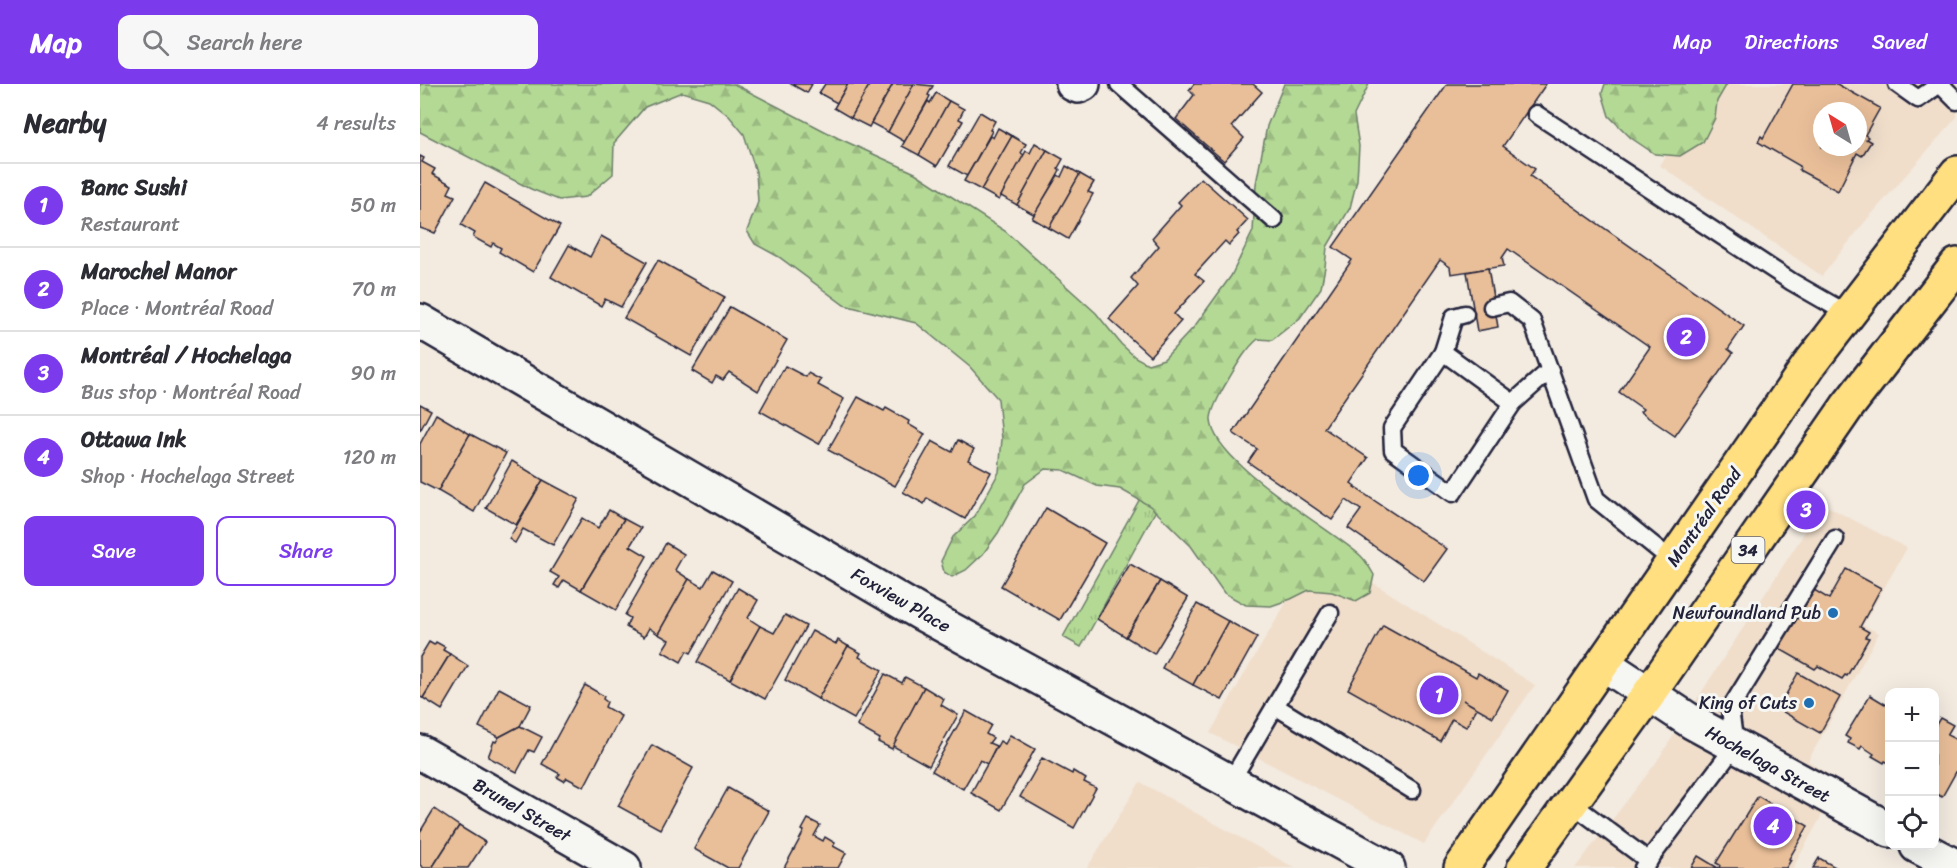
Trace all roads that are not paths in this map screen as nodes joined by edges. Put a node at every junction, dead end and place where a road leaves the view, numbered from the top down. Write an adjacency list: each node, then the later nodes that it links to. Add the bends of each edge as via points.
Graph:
1 (1073, 84): 2 (street)
2 (1083, 84)
3 (1119, 84): 9 (lane)
4 (1897, 84): 5 (lane, via 1918,99)
5 (1940, 84): 6 (lane)
6 (1957, 101)
7 (1536, 114): 13 (lane, via 1792,282)
8 (1957, 173): 13 (main road, Montréal Road)
9 (1274, 220)
10 (1957, 265): 22 (main road, 34, via 1847,406)
11 (1492, 307): 16 (lane, via 1509,303 1532,321)
12 (1465, 314): 15 (lane, via 1454,317)
13 (1848, 314): 19 (main road, Montréal Road)
14 (420, 321): 26 (street, Foxview Place, via 919,612)
15 (1443, 352): 17 (lane); 17 (lane, via 1392,428 1394,450 1402,456 1453,493)
16 (1550, 370): 17 (lane); 19 (lane, via 1596,499)
17 (1513, 403)
18 (1835, 539): 24 (lane, via 1730,709)
19 (1674, 562): 21 (main road, Montréal Road)
20 (1330, 613): 23 (lane)
21 (1604, 664): 22 (street, Hochelaga Street); 35 (main road, Montréal Road)
22 (1649, 694): 24 (street, Hochelaga Street); 28 (main road, 34)
23 (1275, 706): 26 (lane); 27 (lane)
24 (1735, 746): 29 (street, Hochelaga Street); 31 (lane)
25 (420, 752): 33 (street, Brunel Street)
26 (1231, 781): 34 (street, Foxview Place)
27 (1412, 790)
28 (1571, 803): 31 (lane); 36 (main road, 34)
29 (1885, 827)
30 (1925, 850): 32 (street)
31 (1646, 864)
32 (1957, 867)
33 (624, 868)
34 (1388, 868)
35 (1461, 868)
36 (1524, 868)

